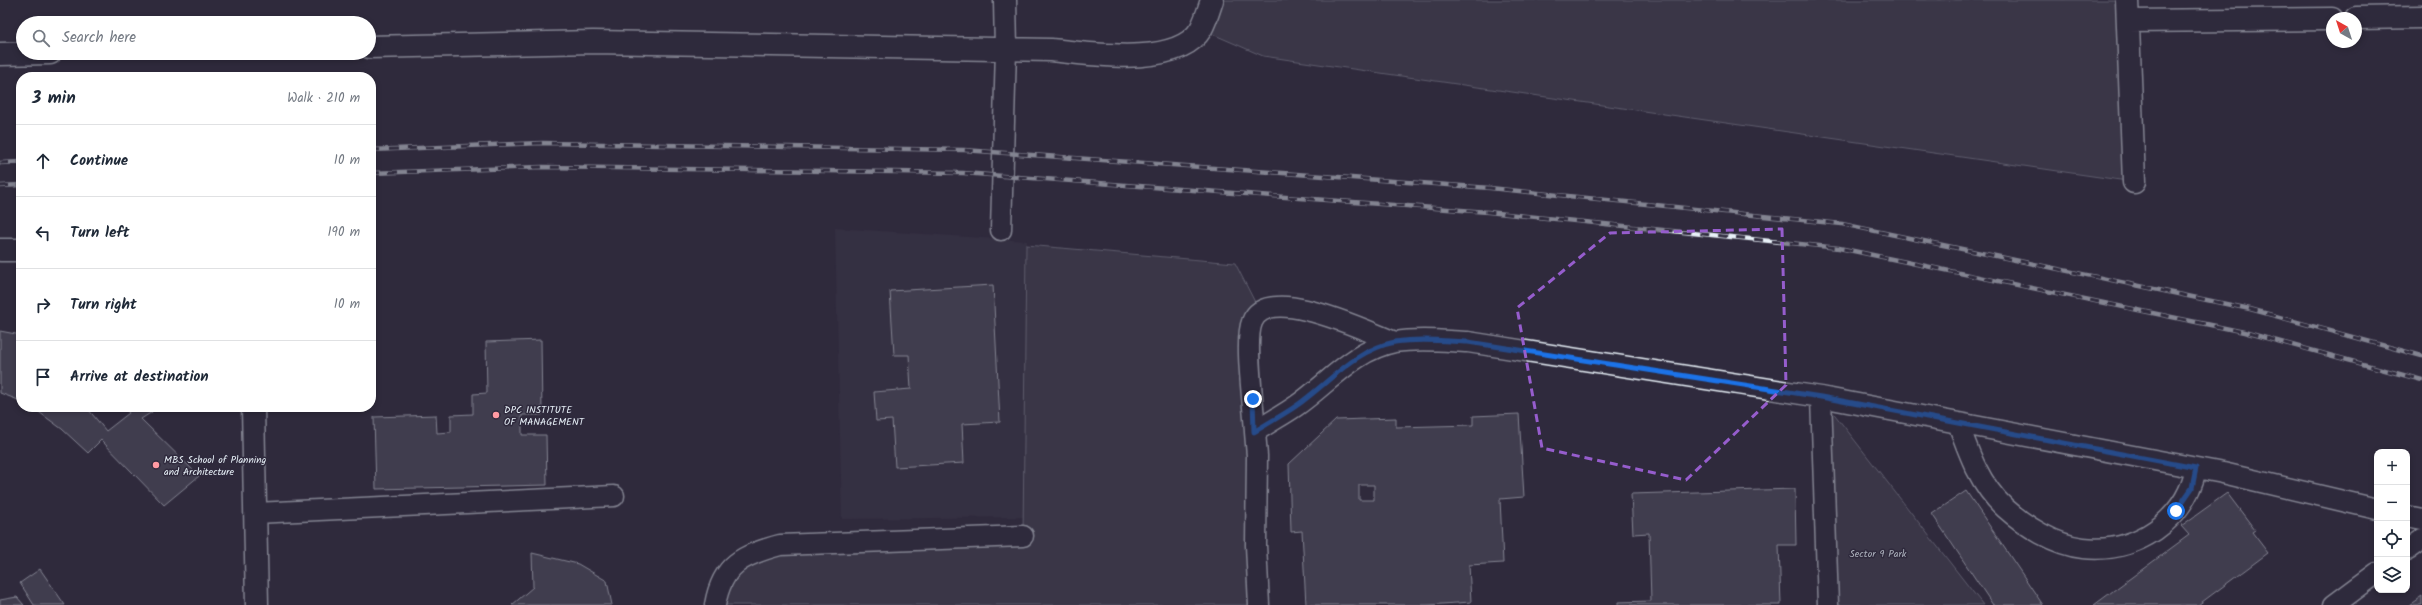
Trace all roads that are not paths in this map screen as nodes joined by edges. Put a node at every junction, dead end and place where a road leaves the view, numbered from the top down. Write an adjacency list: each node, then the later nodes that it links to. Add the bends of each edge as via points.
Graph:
1 (1005, 0): 9 (street)
2 (1212, 0): 9 (street, via 1201,30 1177,50 1119,57 1051,50)
3 (2127, 0): 7 (street)
4 (2362, 18): 5 (street)
5 (2422, 18)
6 (2326, 19): 7 (street)
7 (2128, 22): 12 (street)
8 (376, 47): 9 (street, via 593,42)
9 (1006, 49): 13 (lane)
10 (0, 54): 11 (street)
11 (16, 54)
12 (2134, 182)
13 (1000, 230)
14 (0, 250): 15 (street)
15 (16, 250)
16 (1395, 342): 17 (lane, via 1468,342); 20 (lane, via 1364,352 1333,374 1297,406); 20 (lane, via 1300,307 1272,306 1260,312 1252,322 1250,341)
17 (1821, 397): 19 (lane); 34 (lane)
18 (253, 412): 24 (street)
19 (1958, 424): 21 (lane); 21 (lane, via 1972,463 1987,487 2005,508 2029,526 2052,538 2082,548 2111,548 2136,541 2158,529 2176,511 2192,488)
20 (1254, 432): 33 (lane, via 1257,456 1256,545)
21 (2196, 468): 23 (lane)
22 (614, 496): 24 (lane)
23 (2374, 508)
24 (255, 513): 31 (street)
25 (2410, 517): 26 (lane)
26 (2422, 519)
27 (1023, 536): 32 (lane, via 780,545 752,552 735,564 723,577)
28 (2422, 539): 29 (lane)
29 (2410, 548)
30 (2374, 574): 35 (lane)
31 (257, 605)
32 (715, 605)
33 (1259, 605)
34 (1828, 605)
35 (2334, 605)

